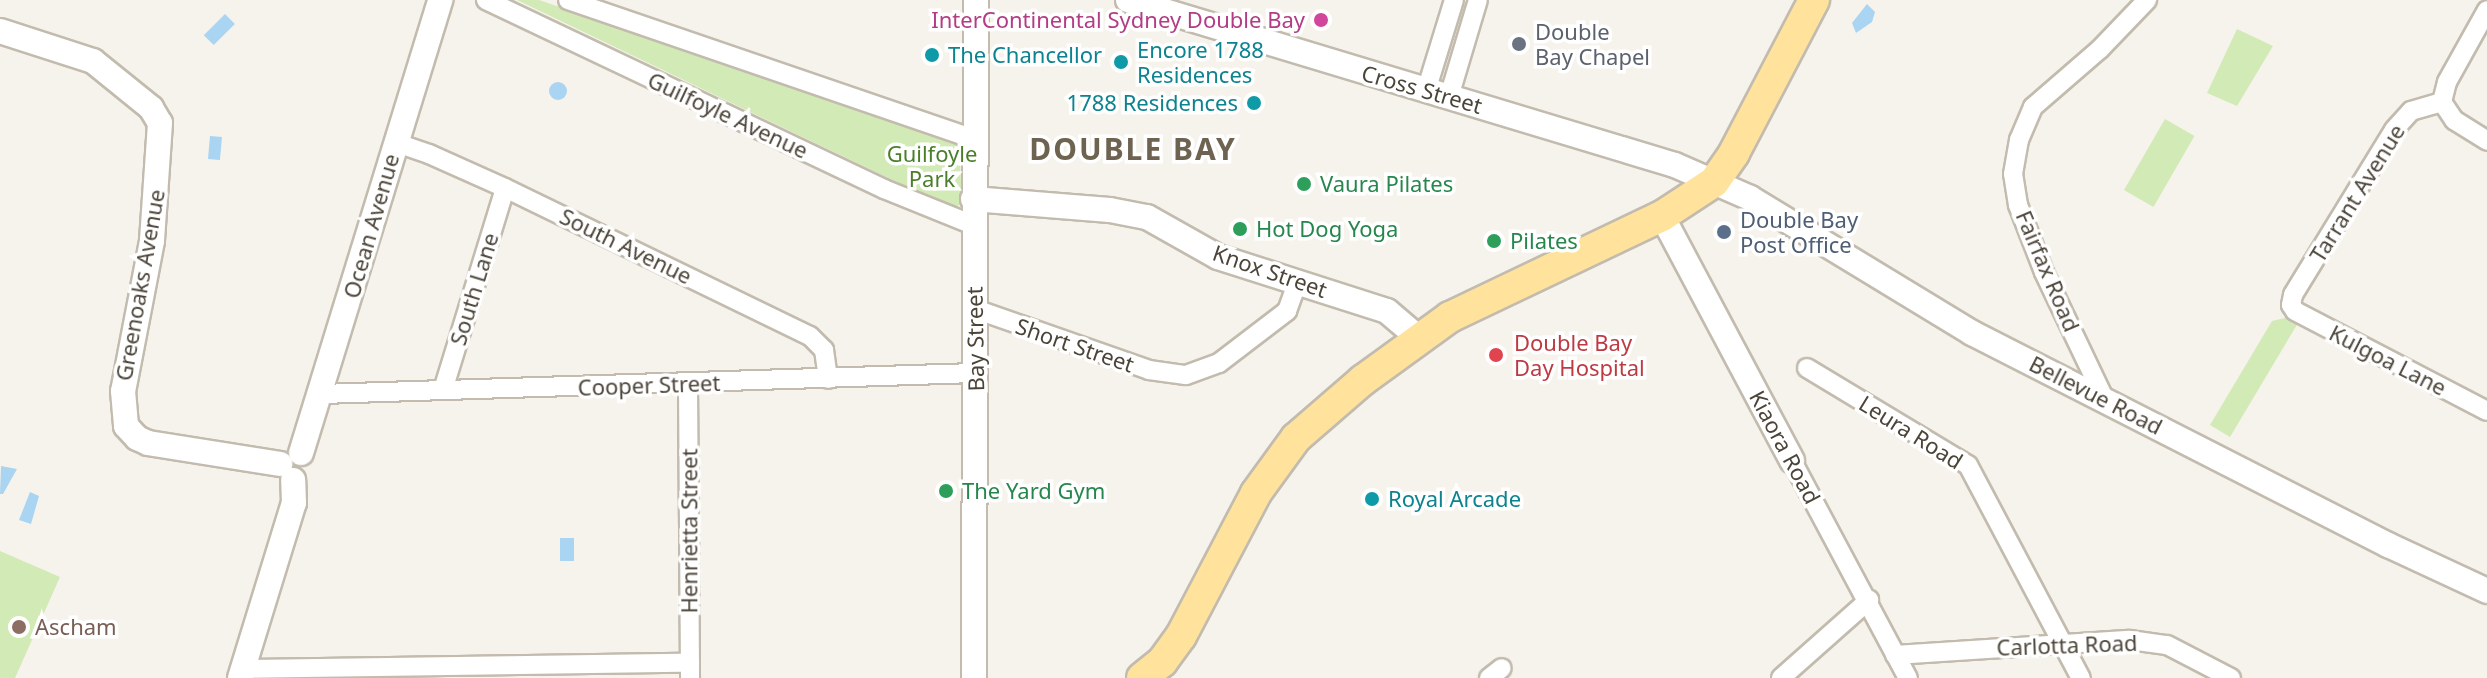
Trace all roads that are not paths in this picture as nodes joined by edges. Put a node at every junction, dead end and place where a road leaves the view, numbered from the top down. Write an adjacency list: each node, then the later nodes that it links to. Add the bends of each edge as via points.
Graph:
1 (440, 0): 16 (street, Ocean Avenue)
2 (486, 0): 21 (street, Guilfoyle Avenue, via 884,189)
3 (568, 0): 14 (street)
4 (976, 0): 14 (street, Bay Street)
5 (1128, 0): 12 (street, Cross Street)
6 (1454, 0): 12 (street)
7 (1478, 0): 12 (street)
8 (1814, 0): 17 (main road)
9 (2147, 0): 32 (street, Fairfax Road, via 2033,107 2013,174 2018,205 2044,272)
10 (2487, 10): 13 (street, via 2447,82)
11 (0, 31): 35 (street, Greenoaks Avenue, via 93,61 151,108 160,123 152,241 123,391 126,426 148,443)
12 (1438, 94): 17 (street, Cross Street, via 1668,162)
13 (2442, 102): 15 (street, via 2454,120); 23 (street, Tarrant Avenue, via 2411,111 2394,130)
14 (973, 139): 19 (street, Bay Street)
15 (2487, 141)
16 (394, 142): 18 (street, South Avenue); 31 (street, Ocean Avenue)
17 (1714, 182): 20 (main road); 32 (street, Bellevue Road, via 1750,198 1972,333)
18 (505, 188): 28 (street, South Avenue, via 810,336 824,350); 30 (street, South Lane)
19 (973, 199): 21 (street, Bay Street); 22 (street, Knox Street, via 1147,217 1218,257)
20 (1662, 216): 25 (main road, via 1492,294); 34 (street, Kiaora Road)
21 (973, 225): 24 (street, Bay Street)
22 (1297, 283): 24 (street, Short Street, via 1287,311 1254,337 1207,370 1176,375 1094,353); 25 (street, Knox Street, via 1387,311)
23 (2291, 305): 33 (street, Kulgoa Lane)
24 (975, 309): 27 (street, Bay Street)
25 (1420, 339): 41 (main road, via 1329,408 1282,454)
26 (1807, 368): 38 (street, Leura Road, via 1968,465)
27 (976, 373): 28 (street, Cooper Street); 43 (street, Bay Street)
28 (828, 379): 29 (street, Cooper Street)
29 (688, 385): 30 (street, Cooper Street); 40 (street, Henrietta Street)
30 (443, 390): 31 (street, Cooper Street)
31 (321, 394): 35 (street, Ocean Avenue)
32 (2104, 398): 36 (street, Bellevue Road)
33 (2487, 411)
34 (1792, 461): 37 (street, Kiaora Road)
35 (292, 466): 42 (street, Ocean Avenue, via 294,503)
36 (2487, 591)
37 (1869, 600): 39 (street, Kiaora Road); 44 (street)
38 (2061, 643): 39 (street, Carlotta Road); 46 (street, Leura Road); 47 (street, Carlotta Road, via 2130,640 2167,645)
39 (1895, 655): 45 (street, Kiaora Road)
40 (690, 671): 42 (street)
41 (1160, 673)
42 (241, 674)
43 (974, 678)
44 (1781, 678)
45 (1908, 678)
46 (2081, 678)
47 (2231, 678)

